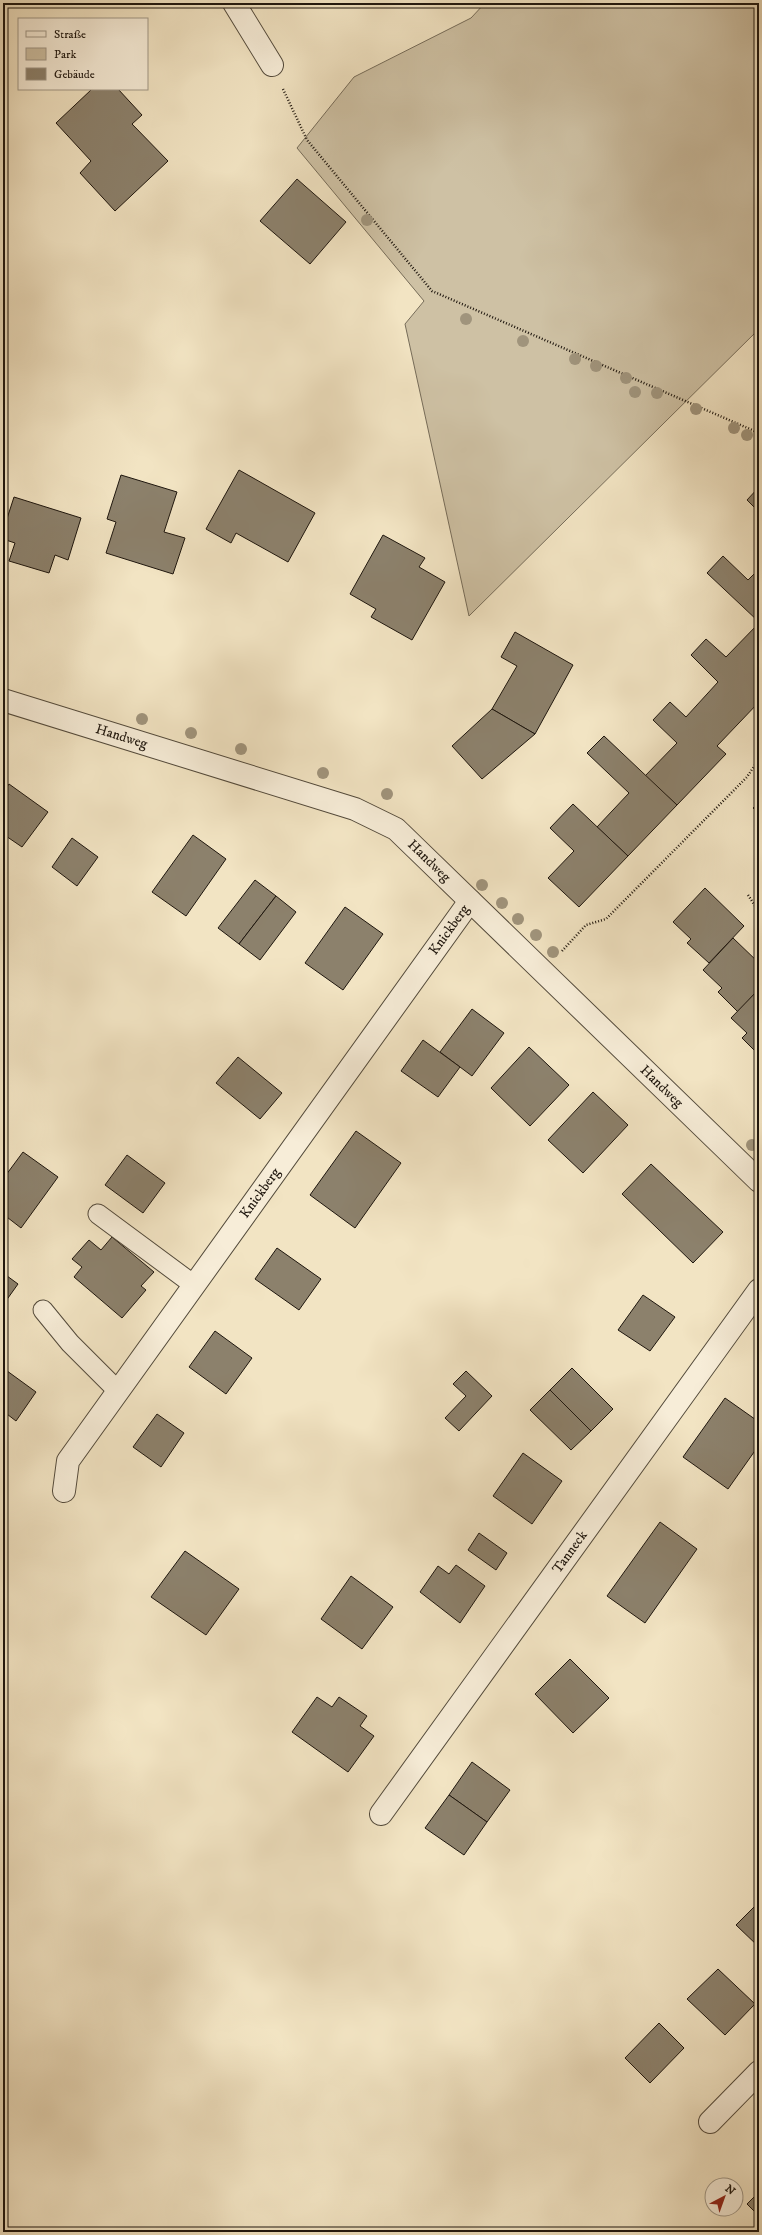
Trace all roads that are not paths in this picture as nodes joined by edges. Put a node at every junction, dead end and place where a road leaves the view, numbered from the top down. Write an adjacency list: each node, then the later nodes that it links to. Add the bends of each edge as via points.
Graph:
1 (234, 3): 2 (street)
2 (272, 65)
3 (3, 700): 4 (street, Handweg, via 355,809 396,829)
4 (470, 901): 5 (street, Handweg); 7 (street, Knickberg)
5 (759, 1181)
6 (98, 1214): 7 (lane)
7 (194, 1285): 10 (street, Knickberg)
8 (759, 1290): 12 (street, Tanneck)
9 (43, 1310): 10 (lane, via 70,1343)
10 (118, 1391): 11 (street, Knickberg, via 68,1461)
11 (64, 1491)
12 (381, 1814)
13 (759, 2072): 14 (street)
14 (710, 2122)

